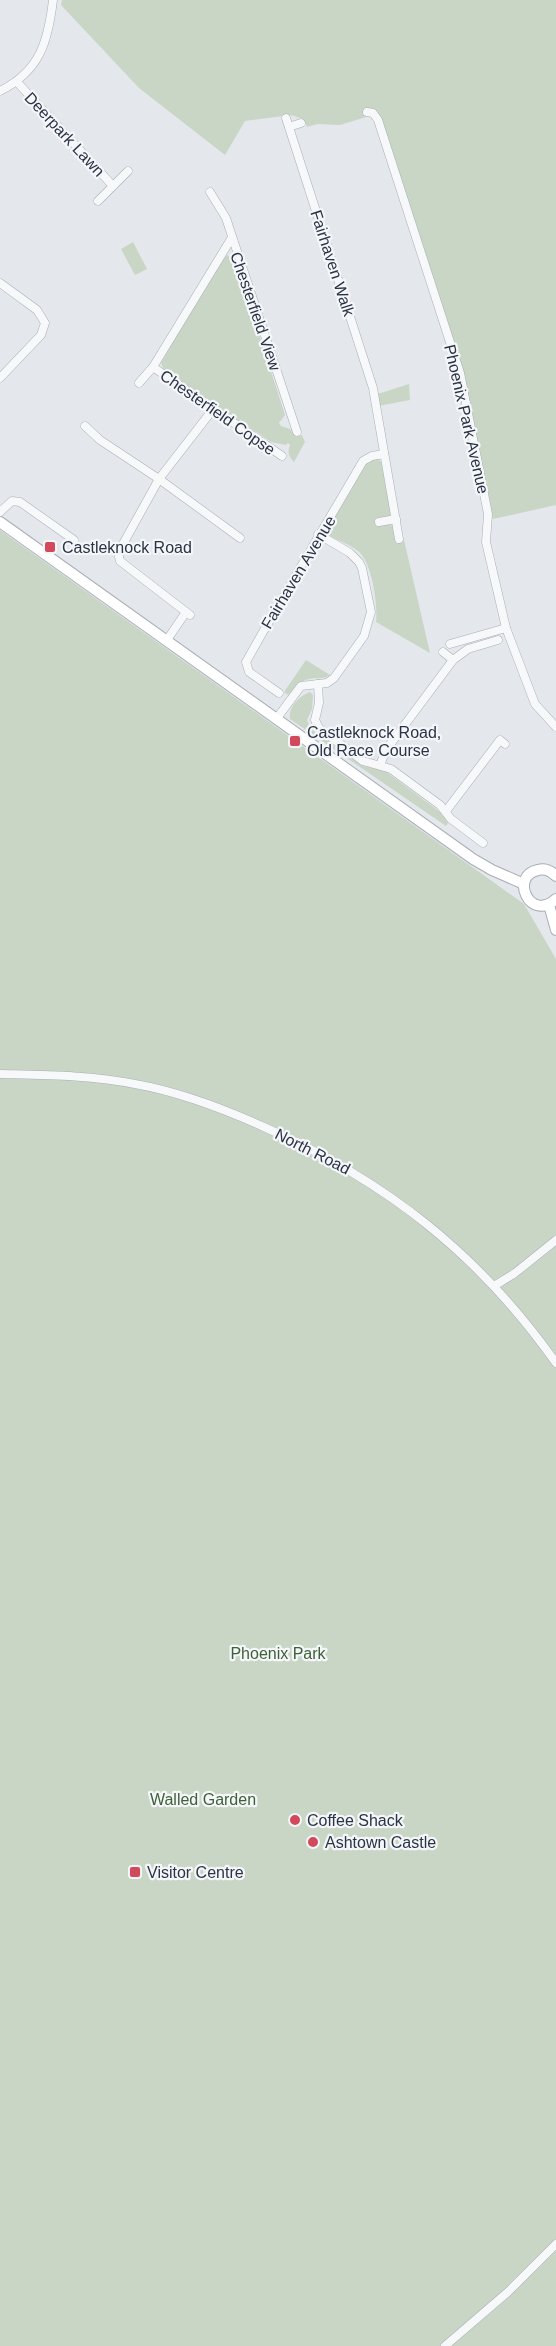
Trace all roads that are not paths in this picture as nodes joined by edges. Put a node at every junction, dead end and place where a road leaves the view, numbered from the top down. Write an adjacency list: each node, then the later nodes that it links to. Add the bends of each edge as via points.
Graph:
1 (53, 0): 2 (street, via 40,57)
2 (17, 82): 3 (street); 9 (street, Deerpark Lawn)
3 (0, 91)
4 (367, 112): 31 (street, Phoenix Park Avenue, via 378,120 460,373 488,514 486,542)
5 (286, 118): 7 (street, Fairhaven Walk)
6 (301, 123): 7 (street)
7 (289, 127): 20 (street, Fairhaven Walk, via 373,388)
8 (128, 171): 9 (street, Deerpark Lawn)
9 (113, 186): 11 (street, Deerpark Lawn)
10 (210, 192): 12 (street, Chesterfield View, via 222,209)
11 (98, 201)
12 (231, 239): 14 (street); 19 (street, Chesterfield View)
13 (0, 283): 15 (street, via 37,310 45,322 41,335)
14 (153, 367): 16 (street); 17 (street, Chesterfield Copse)
15 (0, 378)
16 (139, 383)
17 (214, 408): 21 (street, Chesterfield Copse); 22 (street)
18 (86, 426): 22 (street)
19 (297, 432)
20 (384, 454): 24 (street); 27 (street, Fairhaven Avenue, via 363,461)
21 (282, 456)
22 (159, 479): 28 (street); 32 (street, via 118,558 188,613)
23 (0, 512): 30 (street, via 12,501 20,502)
24 (396, 519): 26 (street); 29 (street)
25 (0, 522): 32 (main road)
26 (379, 522)
27 (318, 534): 37 (street, via 359,562 371,612 364,636 334,678); 38 (street, Fairhaven Avenue, via 246,662 249,672)
28 (240, 538)
29 (399, 539)
30 (74, 540)
31 (506, 628): 34 (street); 40 (street, Phoenix Park Avenue, via 535,704)
32 (167, 640): 39 (main road)
33 (498, 640): 36 (street, via 468,649)
34 (450, 644)
35 (443, 652): 36 (street)
36 (453, 660): 42 (street, via 386,750)
37 (318, 684): 39 (street, via 301,687); 42 (street, via 316,724 363,760)
38 (279, 693)
39 (277, 718): 46 (main road, via 473,859)
40 (556, 727)
41 (505, 744): 43 (street, via 500,740)
42 (380, 765): 43 (street, via 391,769)
43 (446, 811): 44 (street)
44 (483, 843)
45 (555, 872): 46 (main road, via 540,869)
46 (524, 884): 47 (main road, via 525,896 533,904)
47 (553, 902): 48 (main road)
48 (556, 930)
49 (0, 1074): 51 (street, North Road, via 135,1084 226,1110 291,1139 382,1190 420,1217)
50 (556, 1240): 51 (street)
51 (494, 1286): 52 (street, North Road)
52 (556, 1363)
53 (556, 2244): 54 (street)
54 (445, 2346)

